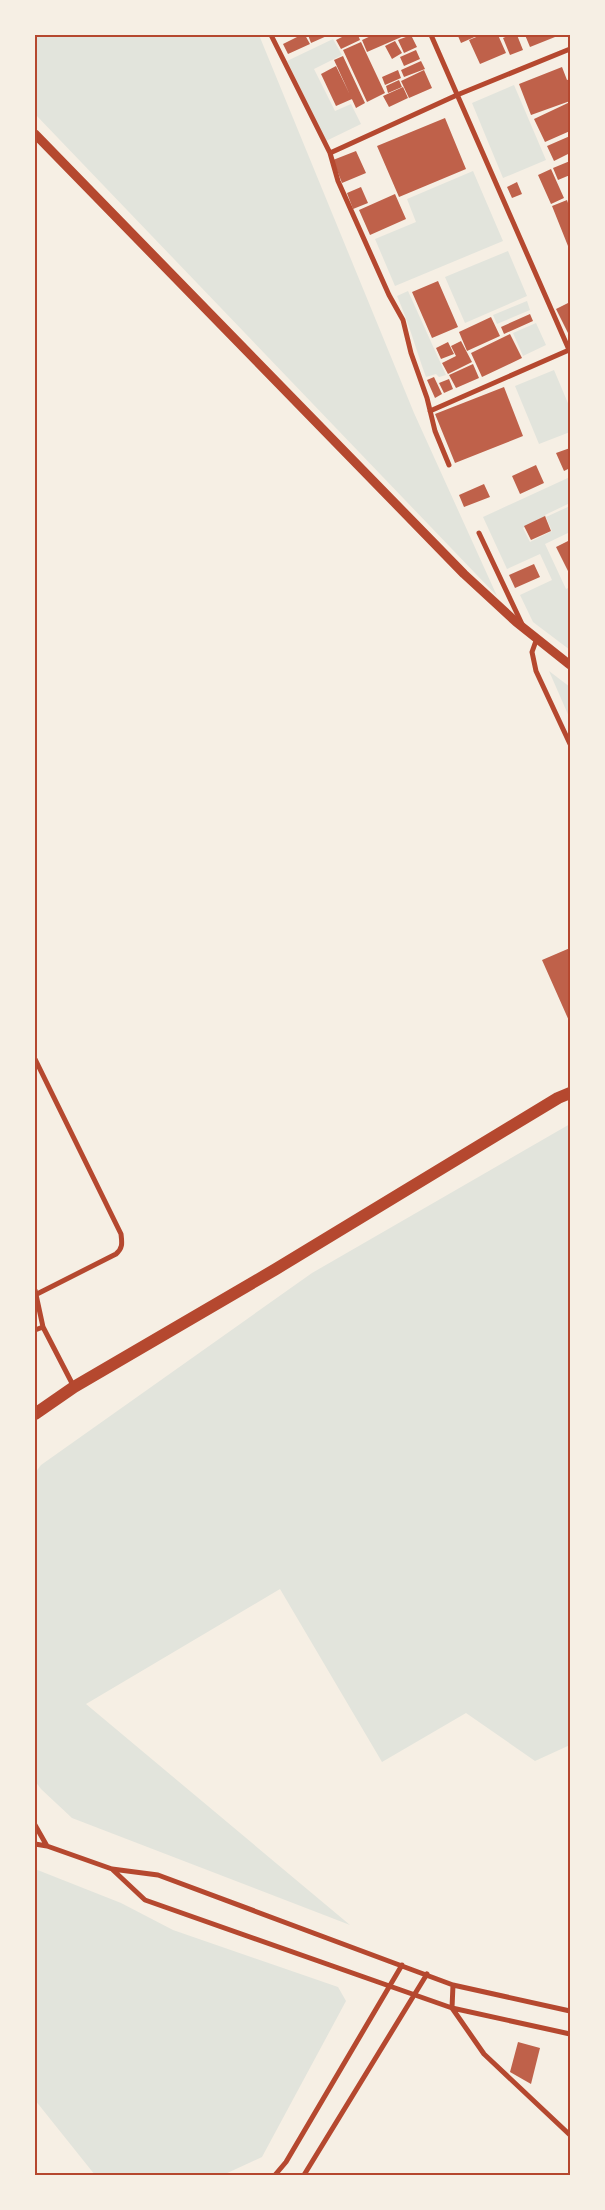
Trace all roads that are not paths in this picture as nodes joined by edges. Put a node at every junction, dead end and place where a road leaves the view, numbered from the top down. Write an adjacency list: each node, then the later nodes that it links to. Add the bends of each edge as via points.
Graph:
1 (271, 35): 6 (street)
2 (431, 35): 4 (street)
3 (570, 49): 4 (street)
4 (457, 95): 6 (street); 7 (street)
5 (35, 134): 11 (street, via 464,574)
6 (330, 153): 8 (street, via 338,181 403,320)
7 (570, 351): 8 (street)
8 (430, 411): 9 (street)
9 (449, 465)
10 (479, 533): 11 (street)
11 (524, 629): 12 (street)
12 (537, 638): 13 (street); 14 (street, via 532,652 536,671)
13 (570, 665)
14 (570, 744)
15 (35, 1059): 17 (street, via 121,1234 121,1249 116,1254)
16 (570, 1093): 20 (main road)
17 (36, 1292): 18 (street)
18 (43, 1327): 19 (street); 20 (street)
19 (35, 1330)
20 (74, 1387): 21 (main road)
21 (35, 1414)
22 (35, 1825): 24 (street)
23 (35, 1844): 24 (street)
24 (47, 1846): 25 (street)
25 (112, 1869): 26 (street, via 158,1875); 29 (street, via 145,1900)
26 (402, 1965): 27 (street); 29 (street)
27 (427, 1974): 28 (street); 30 (street)
28 (453, 1985): 31 (street); 32 (street)
29 (389, 1986): 30 (street); 35 (street, via 286,2162)
30 (415, 1995): 31 (street); 36 (street)
31 (452, 2008): 33 (street); 34 (street, via 484,2054)
32 (570, 2011)
33 (570, 2034)
34 (570, 2135)
35 (275, 2175)
36 (304, 2175)

